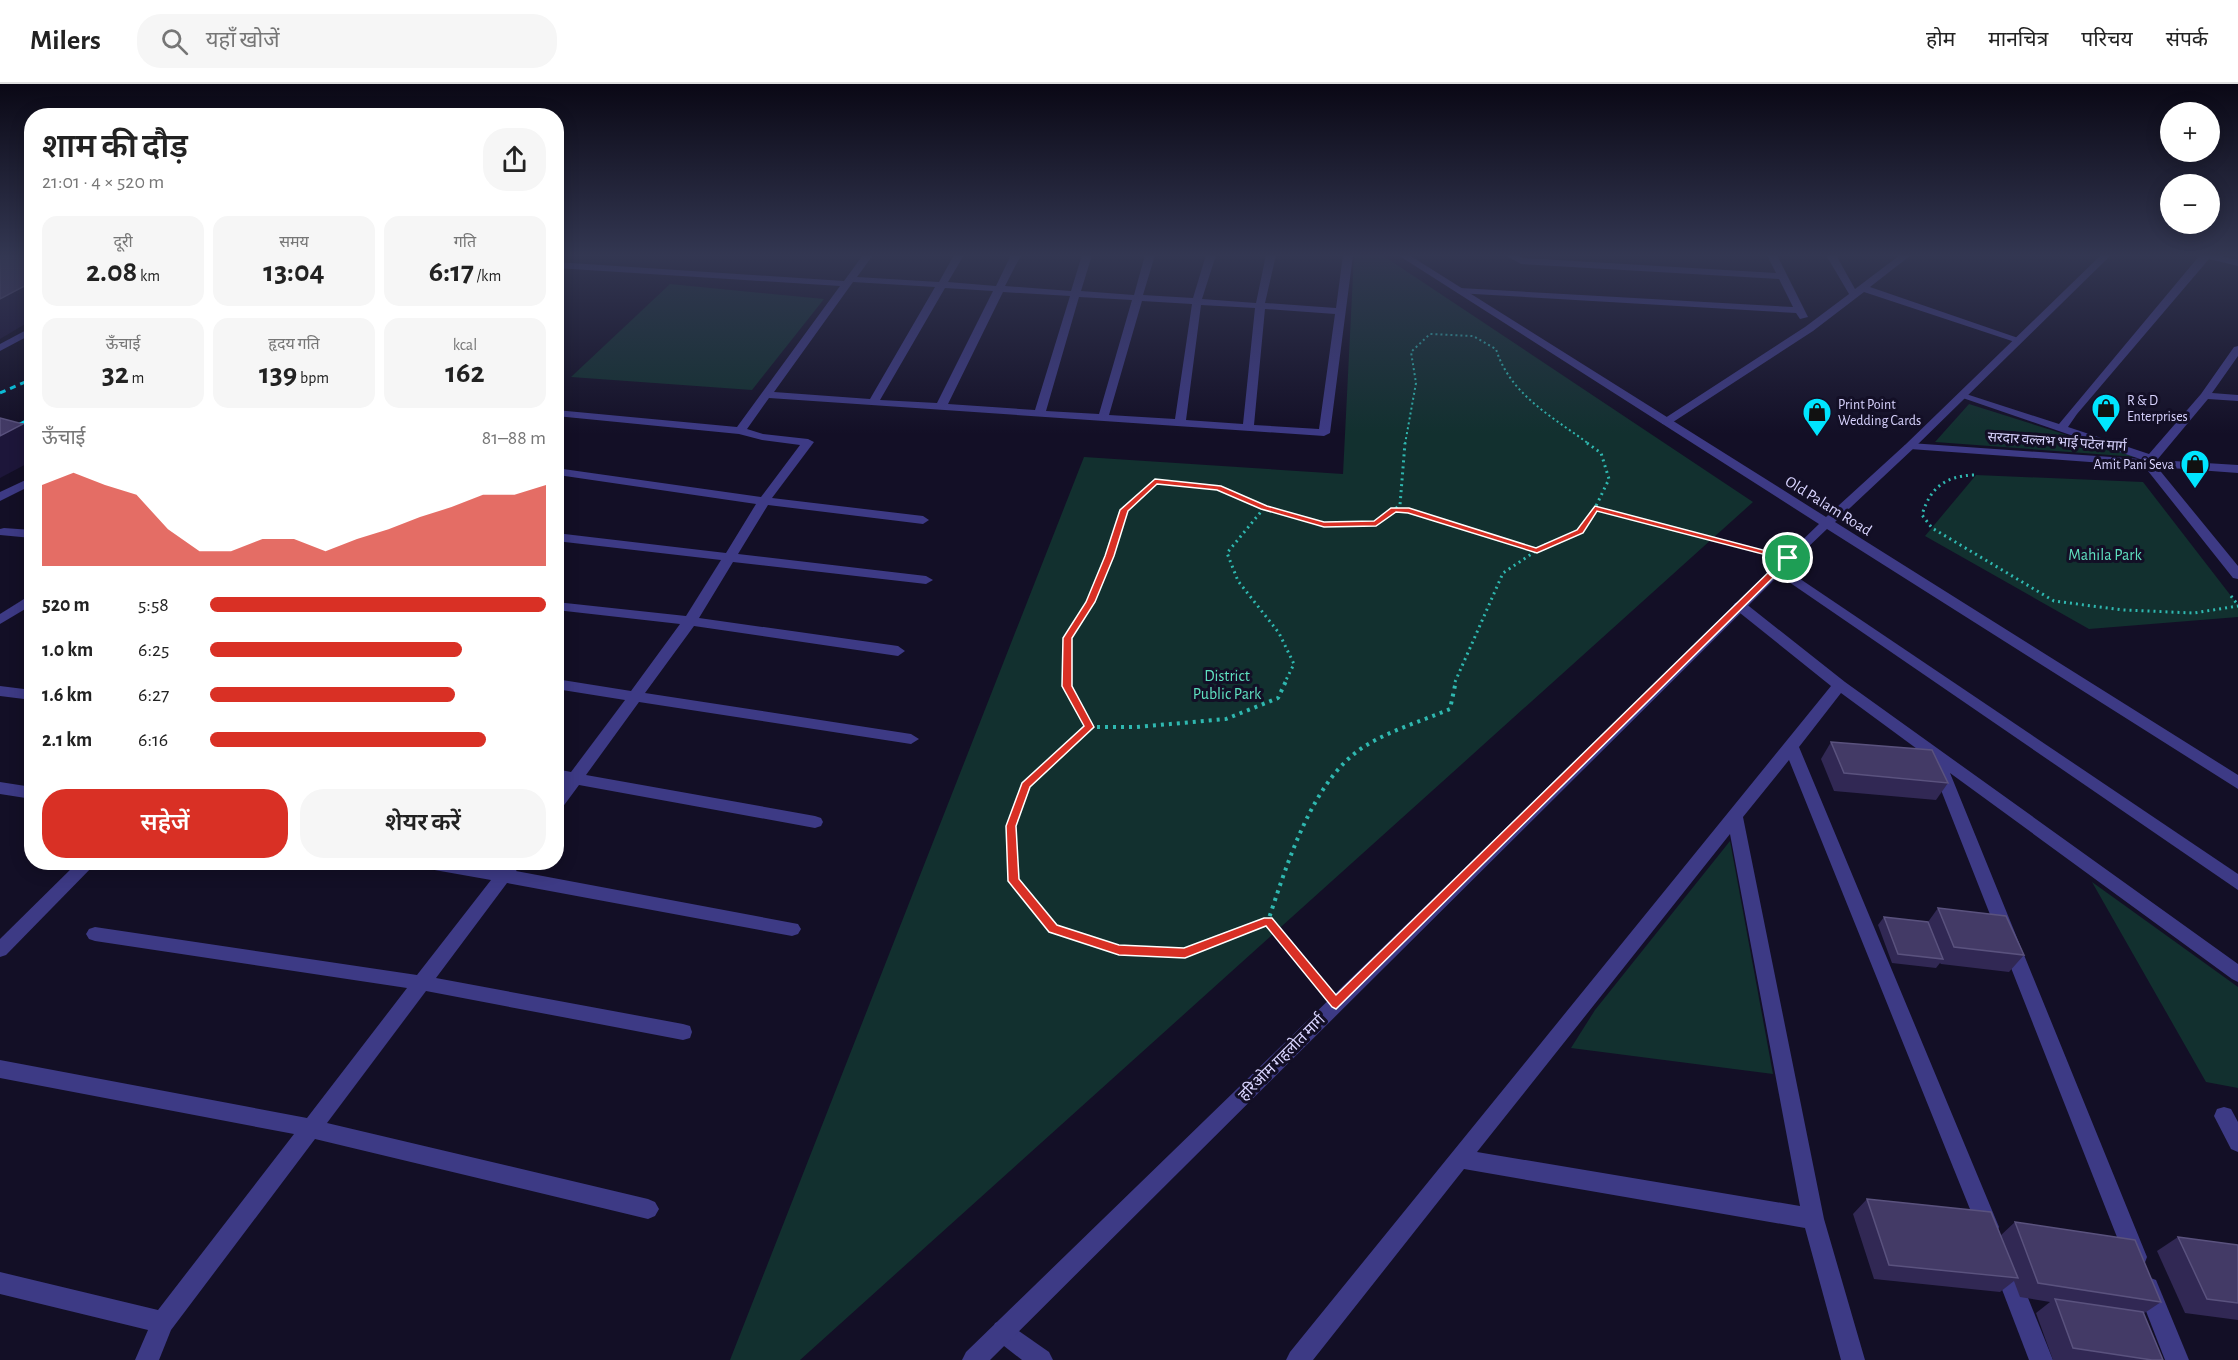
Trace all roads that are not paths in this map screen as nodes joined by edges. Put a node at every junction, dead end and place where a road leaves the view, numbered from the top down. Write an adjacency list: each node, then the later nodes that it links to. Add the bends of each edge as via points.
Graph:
1 (825, 315): 20 (street)
2 (925, 315): 24 (street)
3 (987, 315): 25 (street)
4 (1068, 315): 27 (street)
5 (1133, 315): 28 (street)
6 (1195, 315): 30 (street)
7 (1259, 315): 31 (street)
8 (1340, 315): 31 (street, via 1324,433)
9 (1497, 315): 29 (street, Old Palam Road)
10 (1802, 315): 15 (street)
11 (1828, 315): 15 (street)
12 (1936, 315): 17 (street)
13 (2045, 315): 17 (street, हरिओम गहलोत मार्ग)
14 (2157, 315): 32 (street, via 2068,414)
15 (1809, 329): 29 (street)
16 (24, 334): 18 (street)
17 (2019, 340): 21 (street, हरिओम गहलोत मार्ग)
18 (0, 348)
19 (2238, 349): 22 (street)
20 (766, 395): 24 (street); 33 (street)
21 (1962, 396): 32 (street); 34 (street, हरिओम गहलोत मार्ग)
22 (2205, 396): 23 (street); 35 (street)
23 (2238, 398)
24 (873, 403): 25 (street)
25 (941, 407): 27 (street)
26 (564, 414): 33 (street)
27 (1039, 414): 28 (street)
28 (1103, 418): 30 (street)
29 (1666, 422): 42 (street, Old Palam Road)
30 (1180, 423): 31 (street)
31 (1248, 428)
32 (2062, 429): 35 (street)
33 (740, 431): 40 (street, via 808,442)
34 (1910, 446): 35 (street, सरदार वल्लभ भाई पटेल मार्ग); 42 (street, हरिओम गहलोत मार्ग)
35 (2149, 460): 36 (street, सरदार वल्लभ भाई पटेल मार्ग); 48 (street)
36 (2238, 469)
37 (564, 472): 40 (street)
38 (24, 484): 39 (street)
39 (0, 497)
40 (764, 501): 41 (street); 46 (street)
41 (923, 520)
42 (1825, 522): 47 (street, हरिओम गहलोत मार्ग); 69 (street, Old Palam Road)
43 (4, 532): 44 (street)
44 (24, 533)
45 (564, 538): 46 (street)
46 (730, 560): 49 (street); 57 (street)
47 (1783, 563): 52 (street, हरिओम गहलोत मार्ग); 78 (street)
48 (2238, 575)
49 (926, 580)
50 (24, 604): 54 (street)
51 (0, 606): 54 (street)
52 (1740, 606): 60 (street); 94 (street, हरिओम गहलोत मार्ग)
53 (564, 607): 57 (street)
54 (16, 609): 55 (street); 56 (street)
55 (24, 610)
56 (0, 620)
57 (690, 621): 58 (street); 63 (street)
58 (898, 651)
59 (564, 685): 63 (street)
60 (1840, 685): 65 (street); 66 (street)
61 (0, 691): 62 (street)
62 (24, 694)
63 (636, 696): 64 (street); 68 (street)
64 (911, 739)
65 (1791, 747): 73 (street); 100 (street)
66 (1934, 753): 82 (street); 101 (street)
67 (564, 776): 68 (street)
68 (575, 778): 72 (street); 74 (street)
69 (2238, 783)
70 (0, 788): 71 (street)
71 (24, 792)
72 (564, 793)
73 (1735, 818): 89 (street); 91 (street)
74 (815, 822)
75 (81, 870): 81 (street)
76 (508, 870): 83 (street)
77 (514, 870): 79 (street)
78 (2238, 883)
79 (792, 929)
80 (95, 934): 83 (street)
81 (0, 950)
82 (2238, 974)
83 (422, 983): 84 (street); 87 (street)
84 (683, 1032)
85 (0, 1069): 87 (street)
86 (2238, 1118): 88 (street, via 2224,1116)
87 (310, 1128): 90 (street); 93 (street)
88 (2238, 1142)
89 (1460, 1159): 91 (street); 98 (street)
90 (648, 1209)
91 (1813, 1219): 99 (street)
92 (0, 1283): 93 (street)
93 (164, 1323): 95 (street)
94 (1003, 1331): 96 (street, हरिओम गहलोत मार्ग); 97 (street)
95 (147, 1360)
96 (974, 1360)
97 (1041, 1360)
98 (1298, 1360)
99 (1853, 1360)
100 (2041, 1360)
101 (2177, 1360)

